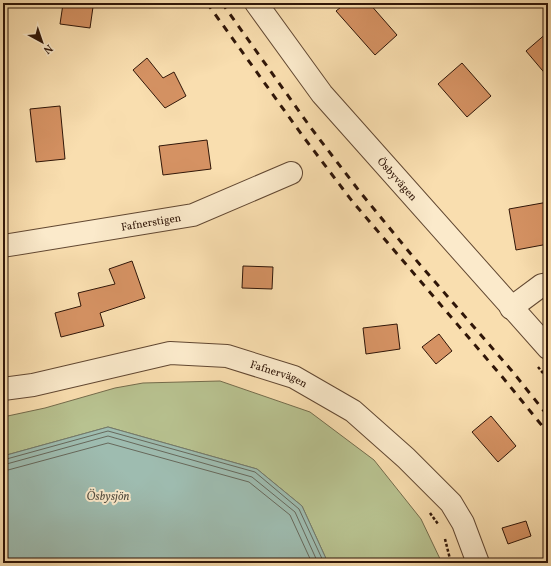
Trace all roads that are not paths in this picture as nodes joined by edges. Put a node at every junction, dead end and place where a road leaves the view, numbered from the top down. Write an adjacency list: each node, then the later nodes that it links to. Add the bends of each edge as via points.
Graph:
1 (256, 3): 5 (street, Ösbyvägen, via 322,94)
2 (291, 173): 3 (street, Fafnerstigen, via 193,215)
3 (3, 246)
4 (548, 284): 5 (street, via 542,285)
5 (511, 308): 6 (street, Ösbyvägen)
6 (548, 348)
7 (3, 390): 8 (street, Fafnervägen, via 170,353 227,356 294,377 353,411 406,458 451,503 463,524)
8 (478, 563)

